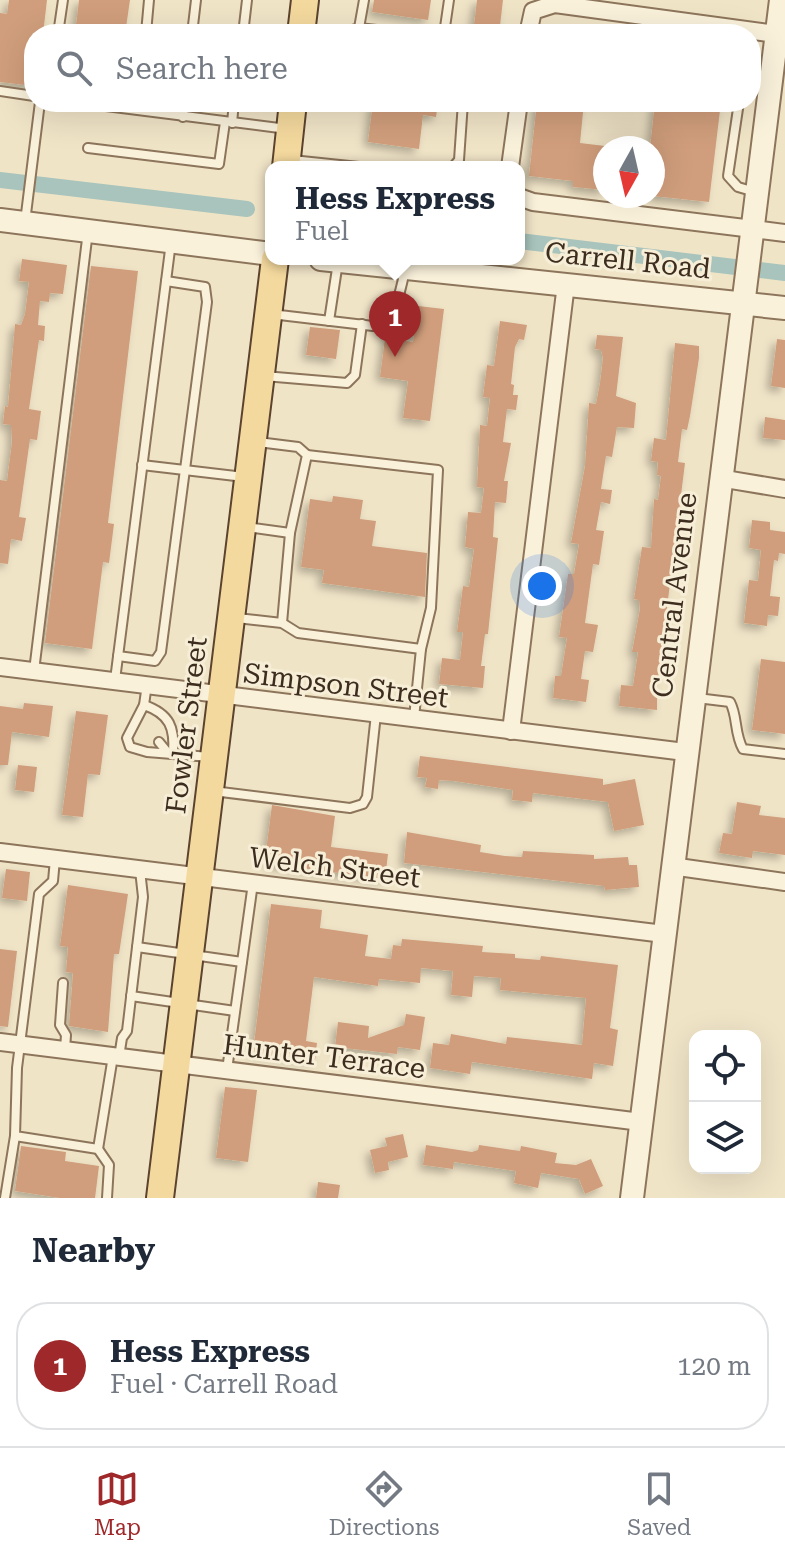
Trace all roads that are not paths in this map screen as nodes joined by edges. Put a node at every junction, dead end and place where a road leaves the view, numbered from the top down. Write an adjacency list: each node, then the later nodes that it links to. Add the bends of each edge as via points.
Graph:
1 (63, 0): 9 (lane)
2 (149, 0): 10 (lane)
3 (196, 0): 11 (lane)
4 (247, 0): 12 (lane)
5 (305, 0): 13 (main road)
6 (364, 0): 14 (lane)
7 (449, 0): 15 (lane)
8 (781, 0): 19 (street, Central Avenue)
9 (59, 24)
10 (147, 24)
11 (193, 24)
12 (244, 24)
13 (302, 24)
14 (360, 24)
15 (445, 24)
16 (530, 24): 17 (street, via 533,11 555,4)
17 (702, 24)
18 (761, 32): 19 (street)
19 (776, 34): 20 (street, Central Avenue)
20 (761, 77)
21 (0, 91): 22 (lane)
22 (24, 95)
23 (39, 112): 42 (lane)
24 (163, 112): 32 (lane)
25 (183, 112): 32 (lane)
26 (231, 112): 33 (lane)
27 (292, 112): 34 (main road)
28 (462, 112): 37 (lane)
29 (518, 112): 38 (street)
30 (738, 112): 39 (lane, via 728,176 738,187)
31 (759, 112): 39 (street, Central Avenue)
32 (183, 117): 33 (lane)
33 (228, 123): 34 (lane); 35 (lane, via 219,164)
34 (290, 130): 36 (main road)
35 (88, 148)
36 (286, 161)
37 (458, 161)
38 (511, 161)
39 (756, 192): 45 (street, Central Avenue)
40 (525, 199): 45 (street)
41 (0, 220): 42 (street)
42 (25, 223): 43 (street)
43 (88, 230): 46 (street); 74 (lane)
44 (785, 233): 45 (street)
45 (750, 238): 54 (street, Central Avenue)
46 (171, 241): 47 (street); 52 (lane)
47 (265, 253)
48 (274, 265): 56 (main road, Fowler Street)
49 (329, 265): 57 (lane)
50 (393, 265): 51 (street, Carrell Road)
51 (406, 266): 53 (street, Carrell Road); 58 (lane, via 390,316 373,326)
52 (166, 281): 62 (lane); 63 (lane, via 208,291)
53 (566, 284): 54 (street, Carrell Road); 84 (street)
54 (743, 296): 55 (street, Carrell Road); 65 (street, Central Avenue)
55 (785, 308)
56 (268, 314): 57 (lane); 59 (main road, Fowler Street)
57 (329, 321): 58 (lane)
58 (362, 324): 59 (lane, via 355,375 347,383)
59 (261, 376): 60 (main road, Fowler Street)
60 (253, 441): 61 (lane, via 298,447); 64 (main road, Fowler Street)
61 (307, 455): 68 (lane); 71 (lane, via 438,470 431,608)
62 (142, 465): 63 (lane); 72 (lane)
63 (185, 470): 64 (lane); 72 (lane, via 159,657 139,662)
64 (249, 477): 67 (main road, Fowler Street)
65 (719, 478): 66 (street); 78 (street, Central Avenue)
66 (785, 489)
67 (243, 527): 68 (lane); 69 (main road, Fowler Street)
68 (290, 533): 70 (lane)
69 (232, 617): 70 (lane); 77 (main road, Fowler Street)
70 (282, 623): 71 (lane, via 298,633)
71 (421, 649): 82 (lane)
72 (118, 656): 75 (lane)
73 (0, 667): 74 (street, Simpson Street)
74 (34, 671): 75 (street, Simpson Street)
75 (115, 680): 76 (street, Simpson Street)
76 (147, 684): 77 (street, Simpson Street); 79 (lane)
77 (223, 696): 80 (street, Simpson Street); 89 (main road, Fowler Street)
78 (692, 697): 86 (street, Central Avenue); 88 (lane, via 730,702 743,749)
79 (144, 705): 81 (lane); 87 (lane, via 171,723 175,733)
80 (376, 714): 82 (street, Simpson Street); 90 (lane, via 363,804 350,808)
81 (139, 717): 83 (lane); 87 (lane, via 129,731 130,747)
82 (413, 719): 84 (street, Simpson Street)
83 (146, 727)
84 (511, 731): 86 (street, Simpson Street)
85 (159, 742): 87 (lane)
86 (685, 752): 93 (street, Central Avenue)
87 (170, 753): 89 (lane)
88 (785, 754)
89 (214, 757): 90 (main road, Fowler Street)
90 (210, 791): 95 (main road, Fowler Street)
91 (0, 852): 92 (street, Welch Street)
92 (55, 859): 94 (street, Welch Street); 107 (lane, via 53,881 39,894)
93 (671, 866): 96 (street); 98 (street, Central Avenue)
94 (140, 870): 95 (street, Welch Street); 99 (lane, via 143,897)
95 (200, 877): 97 (street, Welch Street); 100 (main road, Fowler Street)
96 (785, 882)
97 (253, 883): 98 (street, Welch Street); 101 (lane)
98 (664, 934): 112 (street, Central Avenue)
99 (137, 947): 100 (lane); 103 (lane)
100 (190, 955): 101 (lane); 104 (main road, Fowler Street)
101 (242, 962): 105 (lane)
102 (63, 983): 108 (lane, via 60,1025)
103 (131, 996): 104 (lane); 109 (lane)
104 (183, 1003): 105 (lane); 110 (main road, Fowler Street)
105 (235, 1011): 111 (lane)
106 (0, 1042): 107 (street, Hunter Terrace)
107 (19, 1044): 108 (street, Hunter Terrace); 113 (lane)
108 (65, 1050): 109 (street, Hunter Terrace)
109 (116, 1056): 110 (street, Hunter Terrace); 114 (lane)
110 (176, 1064): 111 (street, Hunter Terrace); 117 (main road, Fowler Street)
111 (227, 1070): 112 (street, Hunter Terrace)
112 (641, 1122): 118 (street, Central Avenue)
113 (15, 1136): 114 (lane); 115 (lane)
114 (98, 1149): 116 (lane, via 109,1165)
115 (5, 1198)
116 (107, 1198)
117 (160, 1198)
118 (632, 1198)

